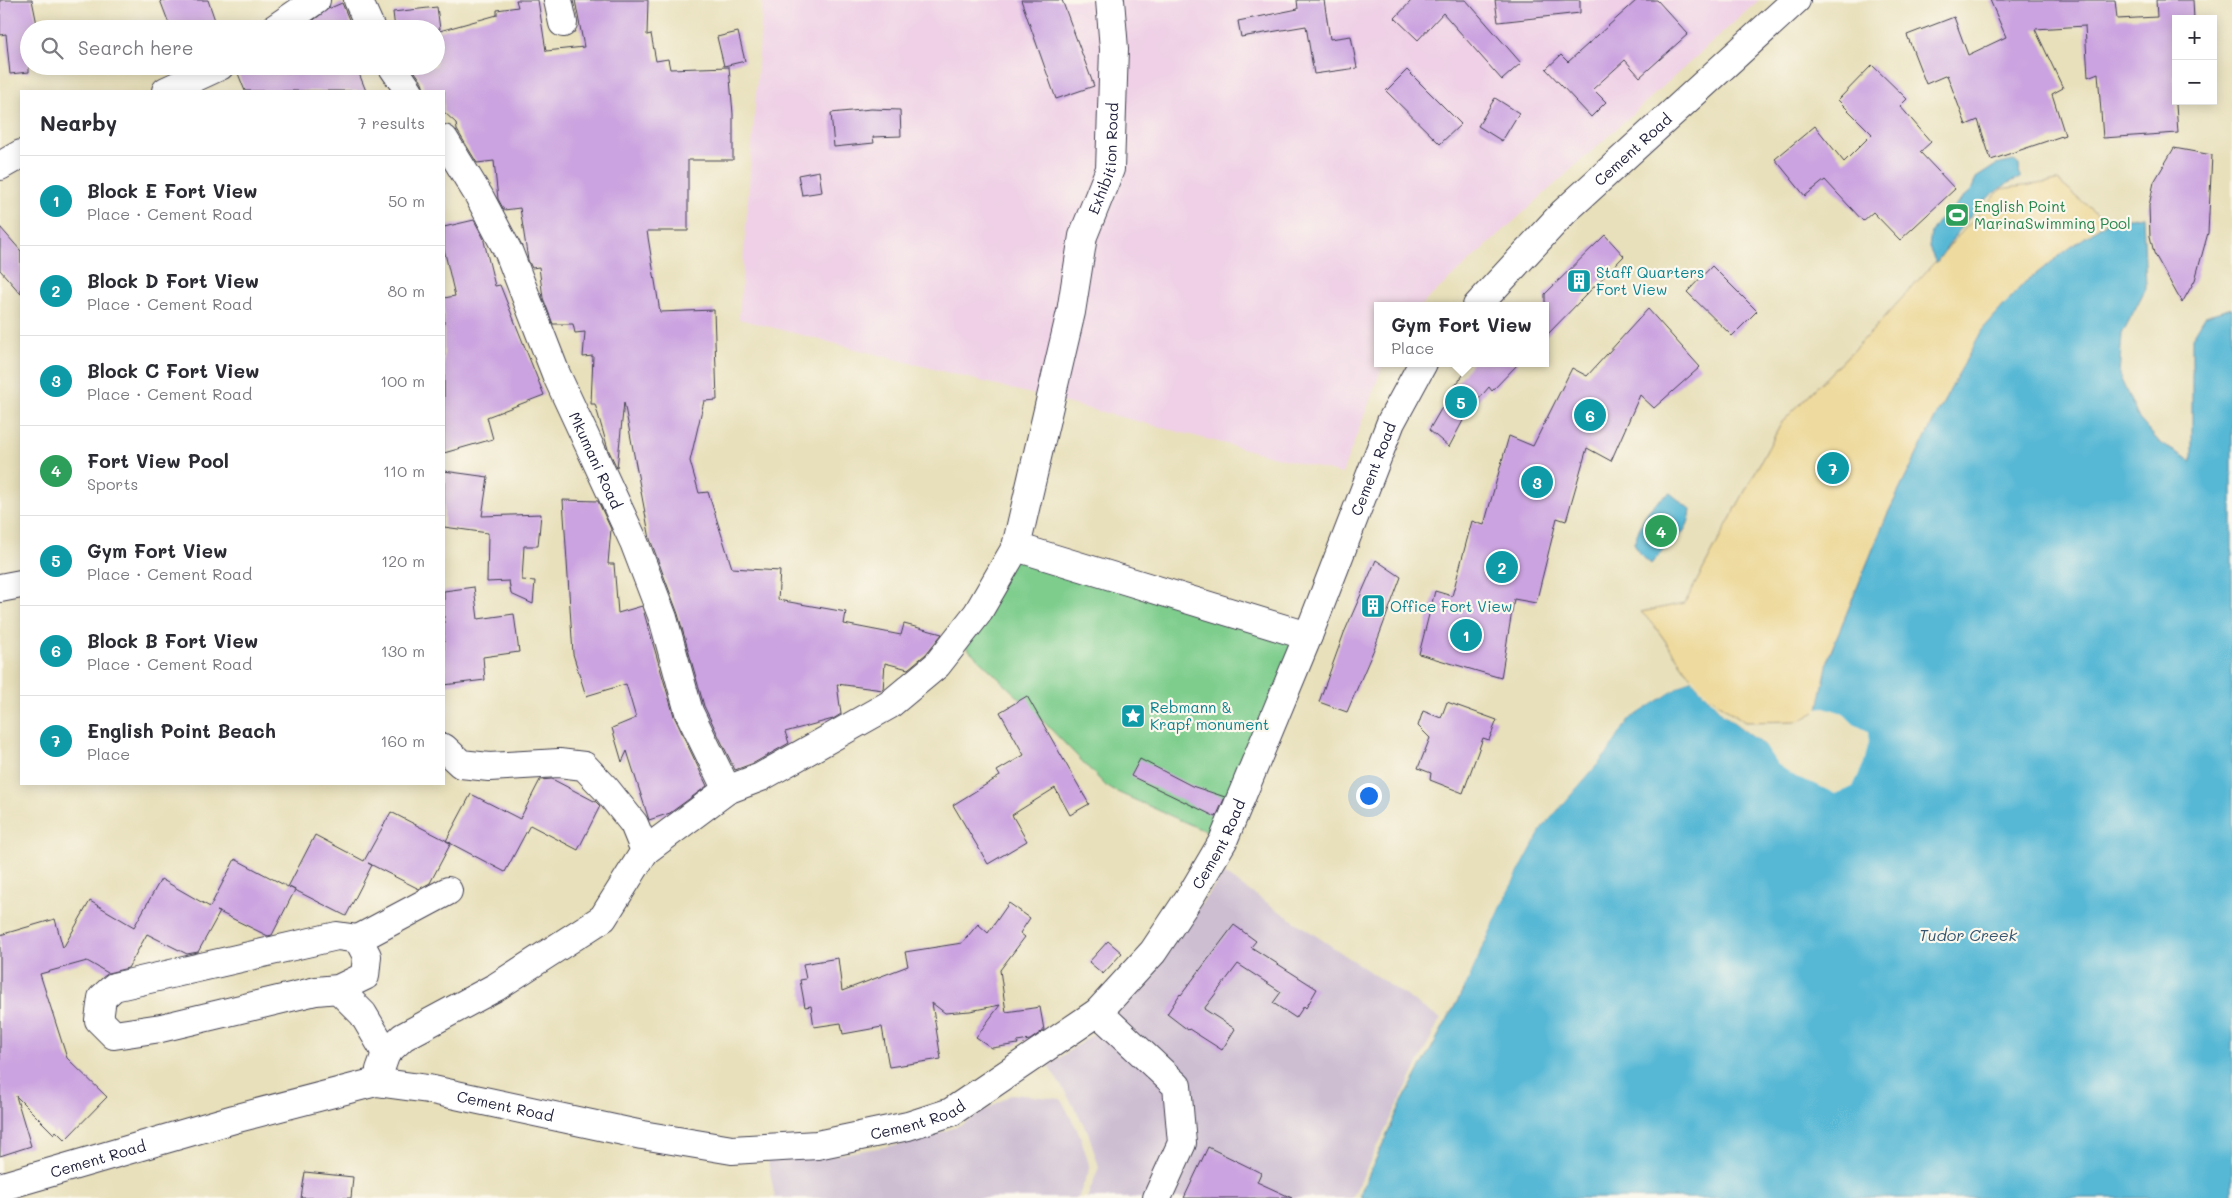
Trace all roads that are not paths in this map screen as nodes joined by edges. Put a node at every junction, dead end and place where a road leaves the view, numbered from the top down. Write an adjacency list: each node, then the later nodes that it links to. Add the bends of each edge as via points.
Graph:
1 (316, 0): 5 (street)
2 (358, 0): 6 (street)
3 (1110, 0): 16 (street, Exhibition Road, via 1114,49 1110,169 1083,236 1071,312)
4 (1796, 0): 14 (street, Cement Road, via 1564,212)
5 (287, 20)
6 (367, 20)
7 (201, 75): 9 (street)
8 (398, 75): 10 (street)
9 (168, 90)
10 (408, 90)
11 (445, 141): 21 (street, Mkumani Road, via 509,253 556,374 634,542 663,618 689,712)
12 (20, 155): 13 (street)
13 (0, 166)
14 (1480, 302)
15 (1421, 367): 19 (street, Cement Road, via 1391,422)
16 (1016, 547): 19 (street); 21 (street, Exhibition Road, via 977,614 937,665 889,705 761,777)
17 (20, 584): 18 (street)
18 (0, 588)
19 (1308, 636): 26 (street, Cement Road, via 1223,841 1153,952)
20 (445, 749): 22 (street, via 461,764 489,767 559,763 584,766 634,824)
21 (727, 790): 22 (street, Exhibition Road)
22 (645, 851): 27 (street, via 603,918 496,987 402,1037)
23 (448, 891): 24 (street)
24 (358, 939): 25 (street, via 367,956 366,976); 25 (street, via 337,936 114,987 102,998 99,1020 114,1035 161,1028 316,991)
25 (338, 989): 27 (street, via 363,1014)
26 (1098, 1012): 28 (street, Cement Road, via 951,1112 908,1126 817,1145 732,1150 642,1135 428,1089); 30 (street, via 1177,1086 1182,1143)
27 (386, 1053): 28 (street)
28 (376, 1082): 29 (street, Cement Road, via 234,1119)
29 (0, 1187)
30 (1157, 1198)

